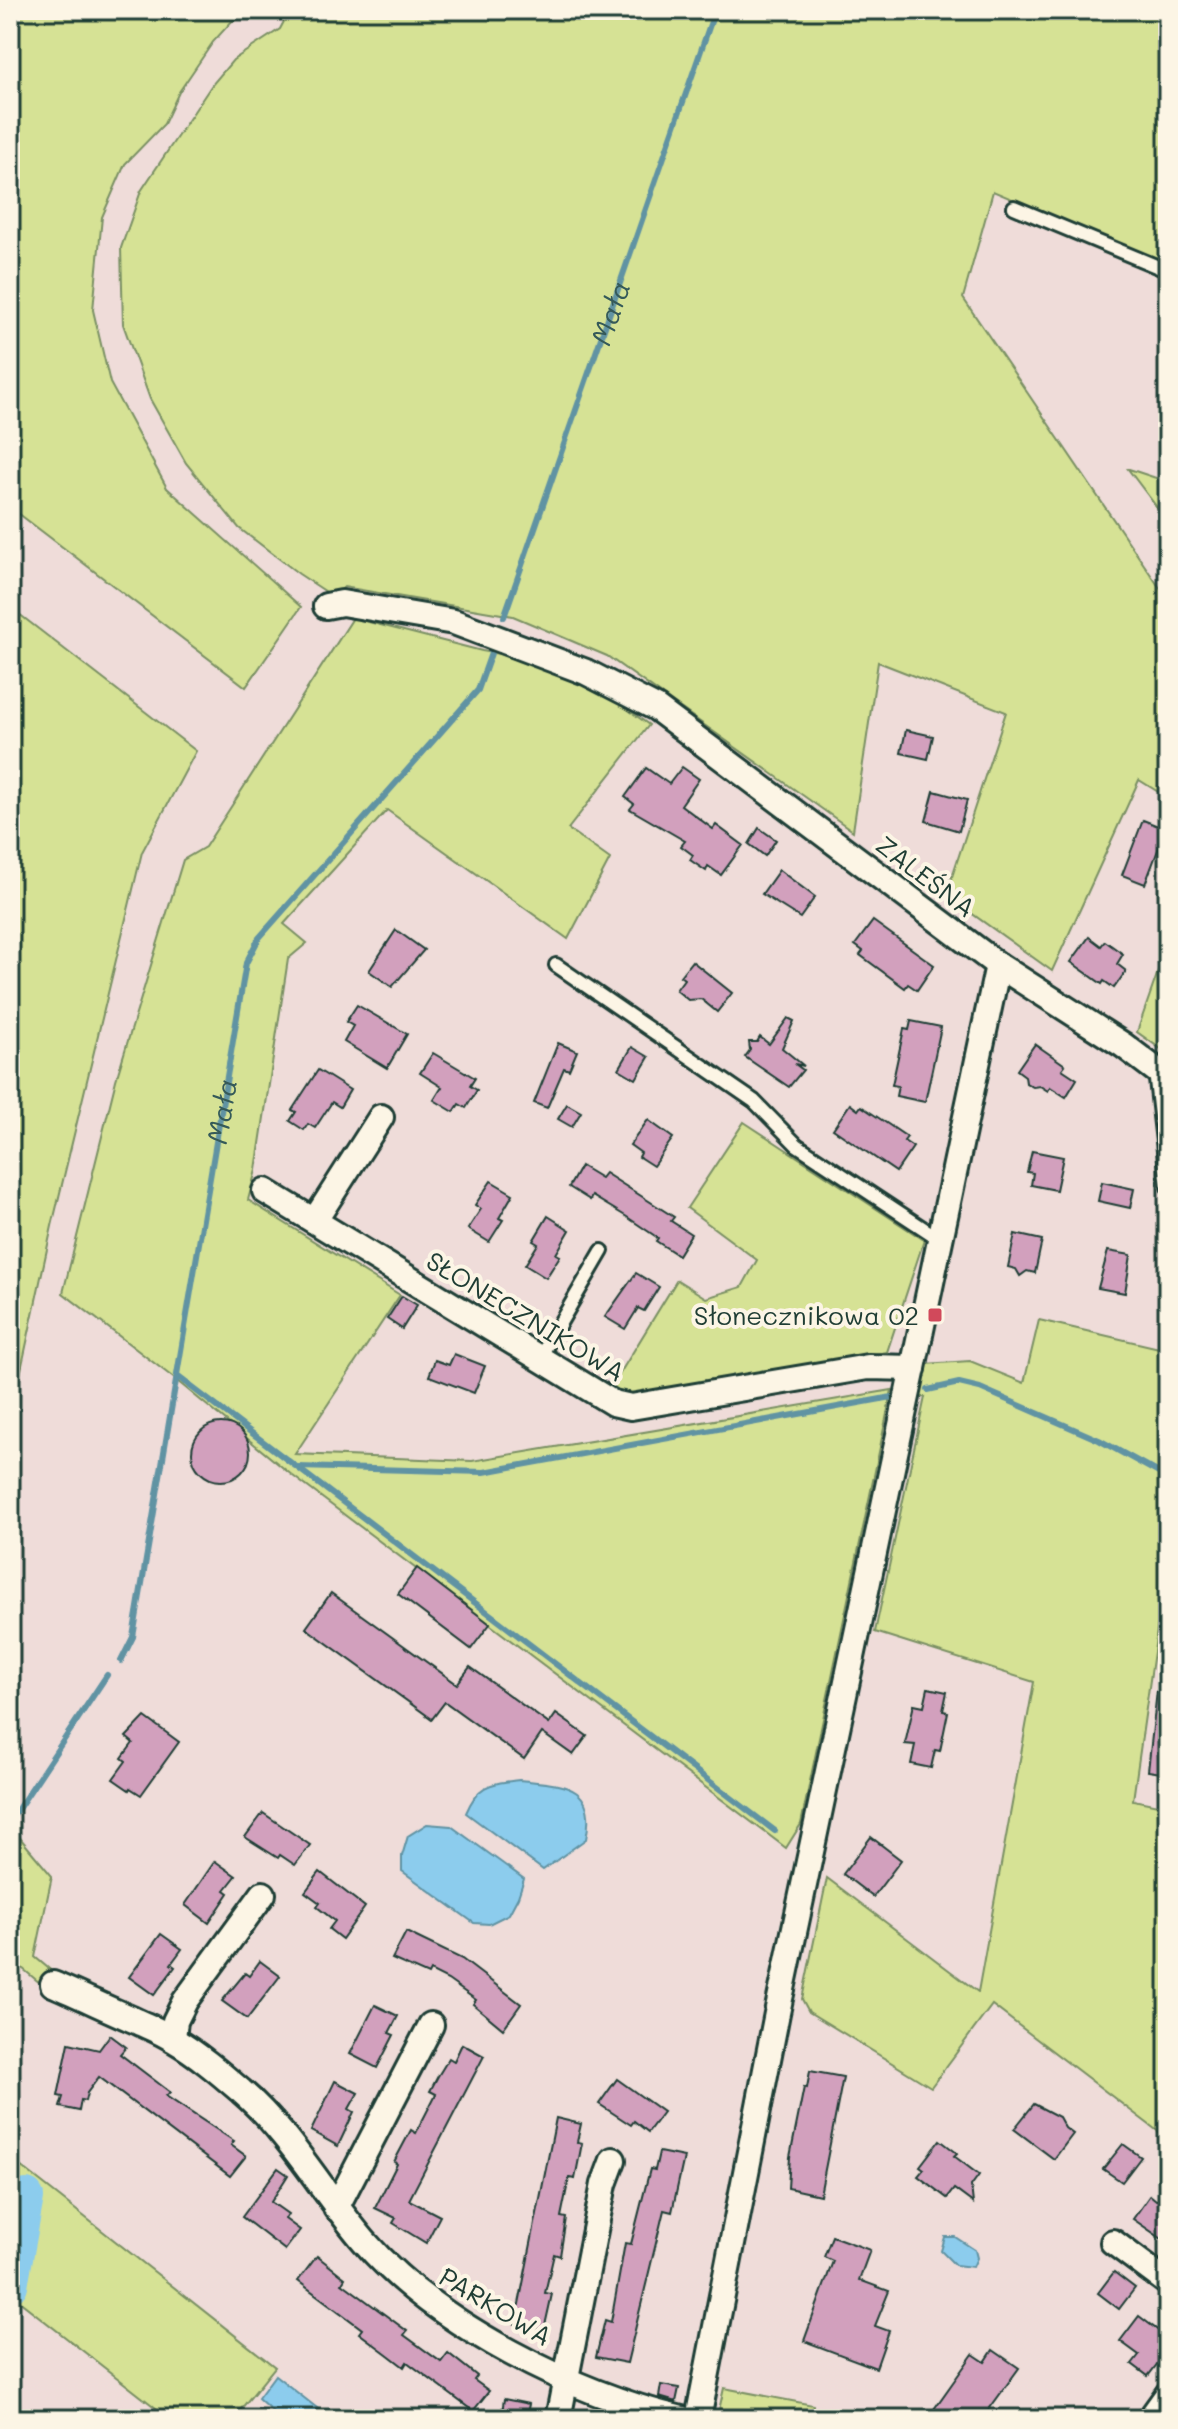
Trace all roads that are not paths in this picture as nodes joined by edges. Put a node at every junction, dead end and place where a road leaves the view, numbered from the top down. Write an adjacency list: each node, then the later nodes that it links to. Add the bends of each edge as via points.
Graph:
1 (1014, 207): 2 (lane)
2 (1168, 271)
3 (326, 606): 5 (street, ZALEŚNA, via 342,603 454,622 586,672 656,708)
4 (556, 965): 11 (lane, via 754,1101 797,1145)
5 (998, 965): 6 (street, ZALEŚNA); 11 (street)
6 (1162, 1075): 8 (lane)
7 (381, 1117): 10 (street)
8 (1168, 1187)
9 (265, 1191): 10 (street, SŁONECZNIKOWA)
10 (315, 1220): 13 (street, SŁONECZNIKOWA)
11 (941, 1240): 14 (street)
12 (602, 1251): 13 (lane)
13 (539, 1359): 14 (street, SŁONECZNIKOWA, via 604,1398 631,1407 868,1367)
14 (913, 1368): 27 (street)
15 (263, 1894): 18 (street, via 185,2001)
16 (53, 1984): 18 (street, PARKOWA)
17 (431, 2025): 20 (street)
18 (173, 2038): 20 (street, PARKOWA, via 262,2110)
19 (613, 2160): 23 (street, PARKOWA)
20 (336, 2208): 23 (street, PARKOWA, via 419,2293 479,2334)
21 (1113, 2242): 22 (street)
22 (1168, 2283)
23 (565, 2379): 25 (street, PARKOWA); 26 (street, PARKOWA)
24 (1168, 2394): 28 (street)
25 (558, 2419)
26 (682, 2419)
27 (698, 2419)
28 (1150, 2419)

